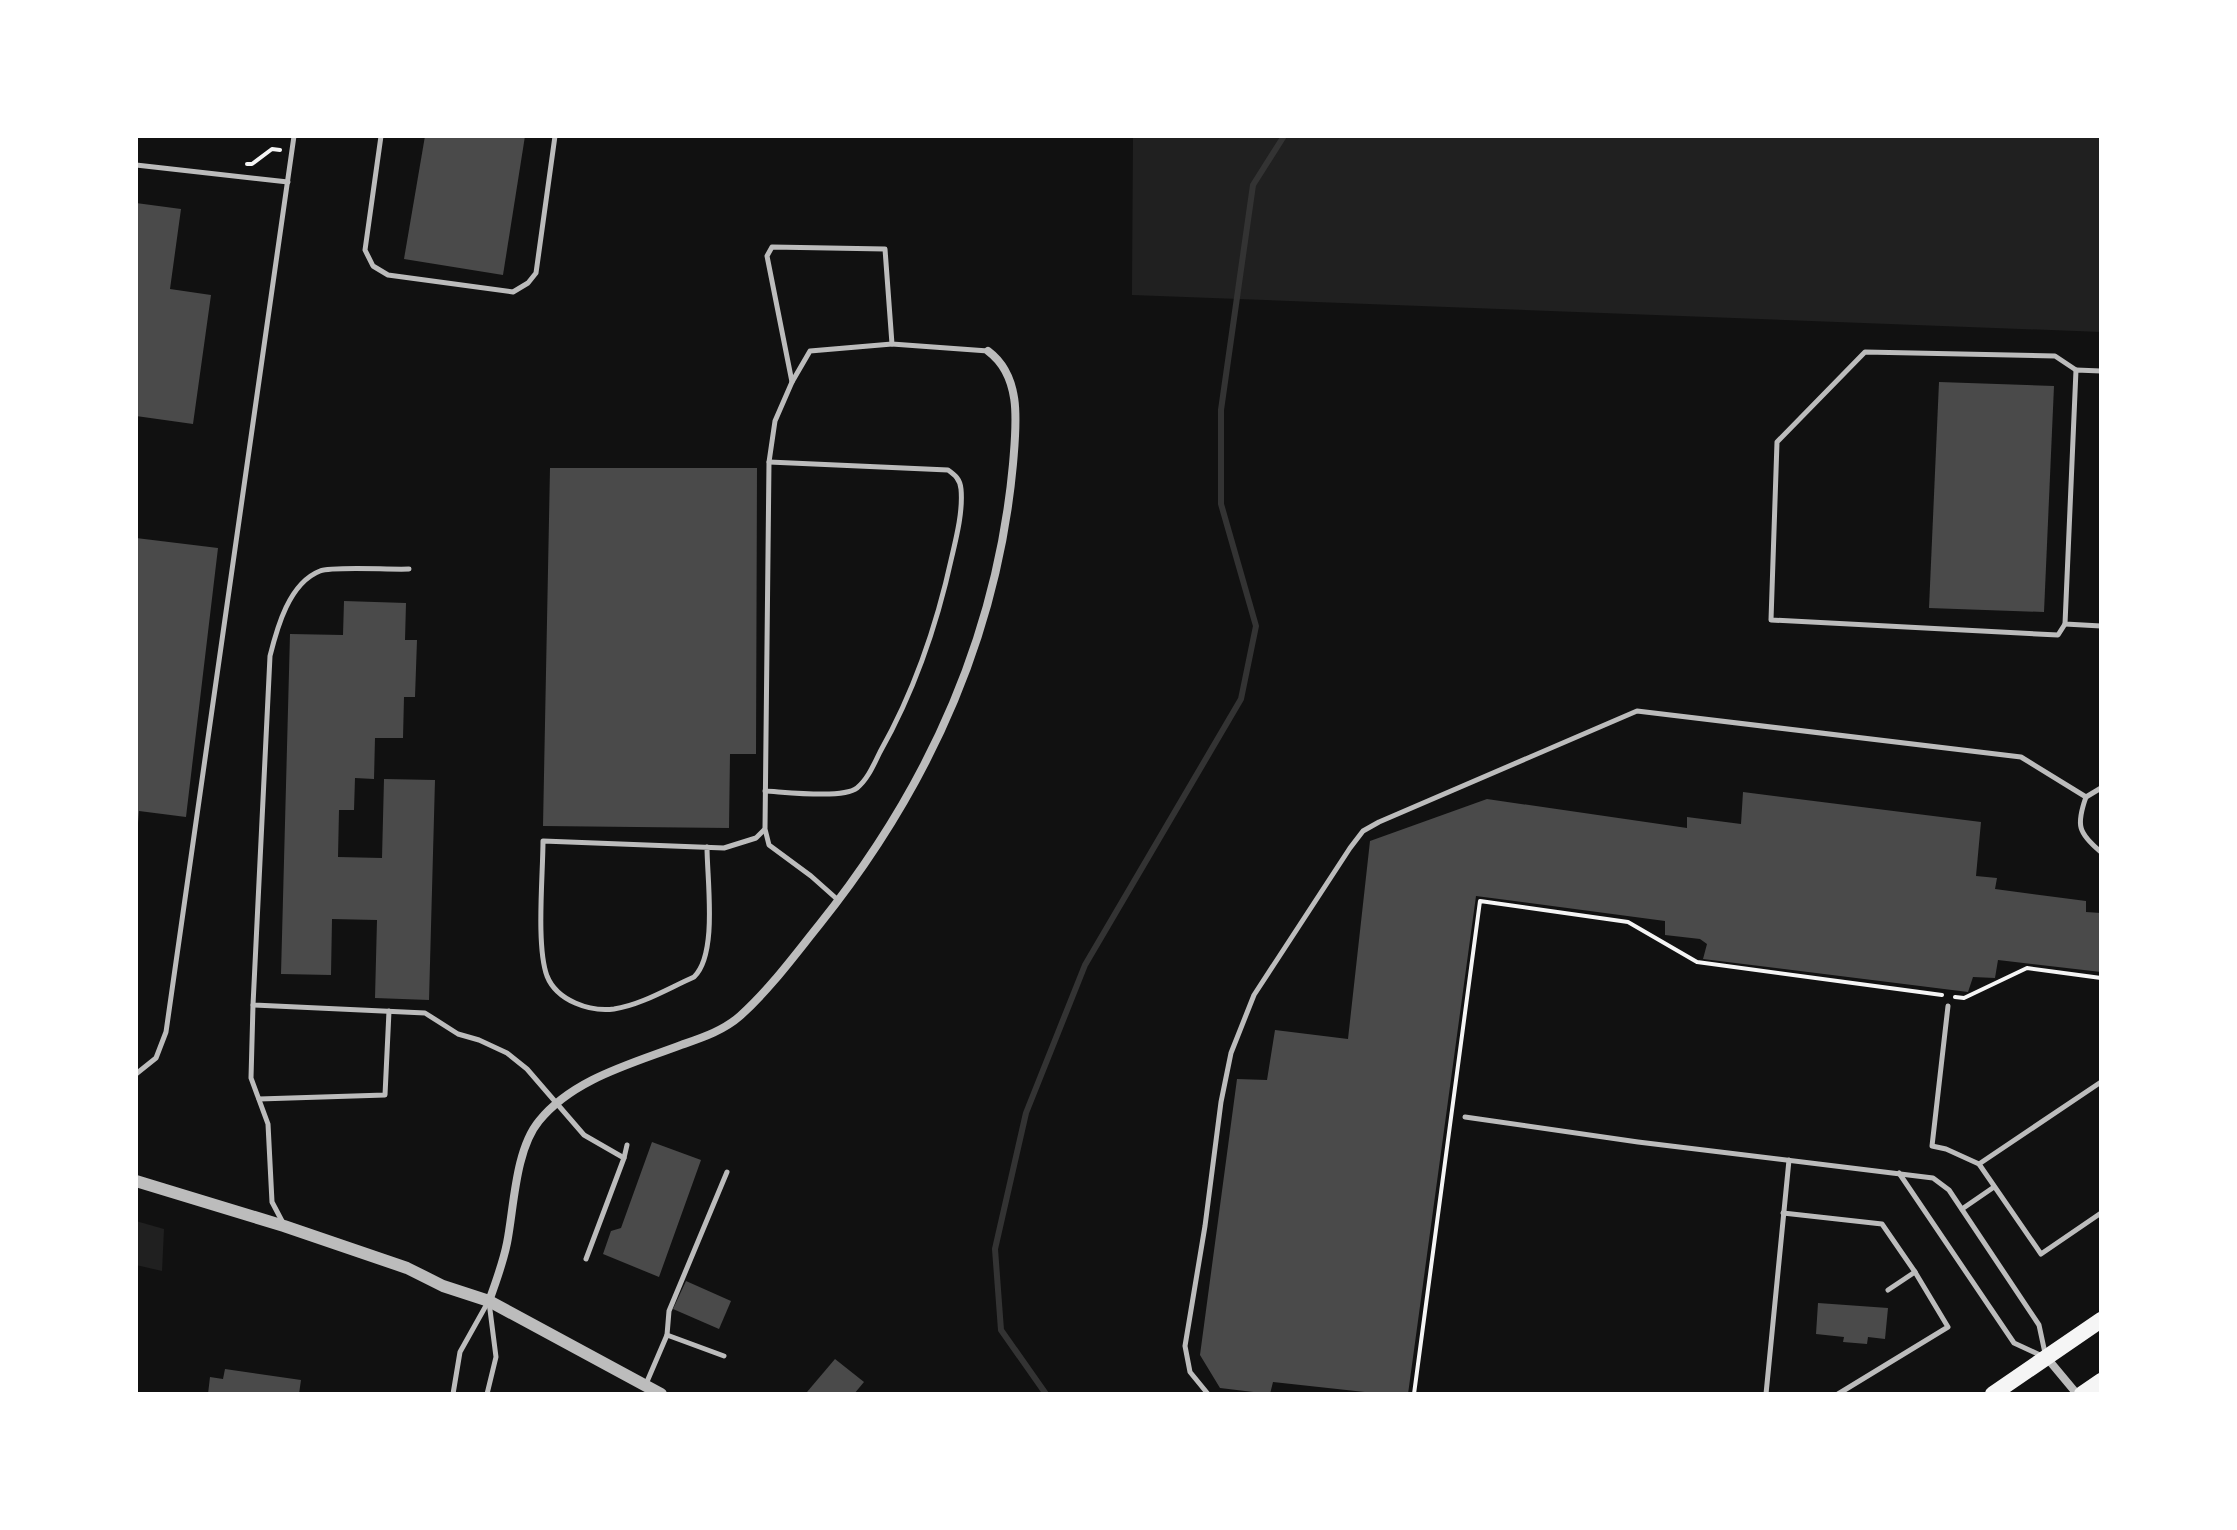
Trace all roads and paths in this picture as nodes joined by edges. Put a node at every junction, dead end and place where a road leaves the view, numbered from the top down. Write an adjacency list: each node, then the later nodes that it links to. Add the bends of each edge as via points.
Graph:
1 (294, 136): 7 (lane)
2 (381, 136): 3 (lane, via 365,250 373,266 388,275 513,292 536,273)
3 (555, 136)
4 (280, 150): 5 (path)
5 (240, 164)
6 (136, 165): 7 (lane)
7 (288, 182): 28 (lane, via 166,1032 156,1058)
8 (892, 344): 9 (lane); 12 (lane, via 810,351); 12 (lane, via 885,249 772,247 767,256)
9 (988, 351): 23 (street, via 1006,369 1016,411 1010,492 994,584 975,650 924,769 882,842)
10 (2076, 370): 11 (lane); 15 (lane); 15 (lane, via 2055,356 1865,352 1777,442 1771,620 2058,635)
11 (2101, 371)
12 (792, 382): 13 (lane, via 775,421)
13 (769, 462): 18 (lane); 18 (lane, via 948,470 961,487 954,546 921,669 865,779 855,790 842,793)
14 (409, 569): 25 (lane, via 321,570 303,583 276,632 270,656)
15 (2065, 624): 16 (lane)
16 (2101, 626)
17 (2101, 788): 19 (lane)
18 (765, 791): 20 (lane)
19 (2086, 797): 22 (lane, via 2078,819 2085,839); 58 (lane, via 2021,757 1637,711 1363,831 1254,995 1231,1053 1185,1346 1190,1372)
20 (765, 829): 21 (lane, via 756,838 724,848); 23 (lane, via 769,845)
21 (707, 847): 21 (lane, via 543,841 542,956 559,992 578,1005 615,1009 702,970 708,950)
22 (2101, 852)
23 (839, 900): 31 (street, via 764,994 736,1019 574,1088)
24 (2101, 978): 59 (path, via 2027,968 1964,998 1697,962 1628,922 1480,901)
25 (253, 1005): 27 (lane); 30 (lane, via 251,1078)
26 (1948, 1006): 36 (lane, via 1932,1146)
27 (389, 1011): 30 (lane, via 385,1095); 31 (lane, via 425,1013 458,1034 507,1053)
28 (136, 1074)
29 (2101, 1082): 36 (lane)
30 (259, 1099): 44 (lane, via 268,1124 272,1202)
31 (557, 1104): 34 (lane, via 584,1135); 48 (street, via 528,1141)
32 (1465, 1117): 35 (lane)
33 (627, 1145): 34 (lane)
34 (624, 1158): 45 (lane)
35 (1789, 1160): 38 (lane); 42 (lane)
36 (1979, 1164): 40 (lane)
37 (727, 1172): 50 (lane, via 669,1311)
38 (1898, 1172): 41 (lane, via 1939,1181); 52 (lane, via 2014,1343)
39 (136, 1181): 44 (street)
40 (1995, 1187): 41 (lane); 43 (lane, via 2041,1254)
41 (1962, 1209): 52 (lane, via 2039,1325)
42 (1783, 1213): 46 (lane, via 1882,1224); 60 (lane)
43 (2101, 1213)
44 (284, 1226): 48 (street)
45 (586, 1259)
46 (1915, 1272): 47 (lane); 61 (lane, via 1948,1327)
47 (1888, 1290)
48 (489, 1301): 54 (street); 55 (lane, via 460,1352); 56 (lane, via 496,1357)
49 (2101, 1320): 52 (main road)
50 (667, 1335): 51 (lane); 54 (lane)
51 (724, 1356)
52 (2046, 1358): 62 (main road); 63 (street)
53 (2101, 1381): 63 (main road)
54 (645, 1385): 57 (street)
55 (453, 1394)
56 (487, 1394)
57 (661, 1394)
58 (1208, 1394)
59 (1414, 1394)
60 (1766, 1394)
61 (1838, 1394)
62 (1993, 1394)
63 (2080, 1394)

